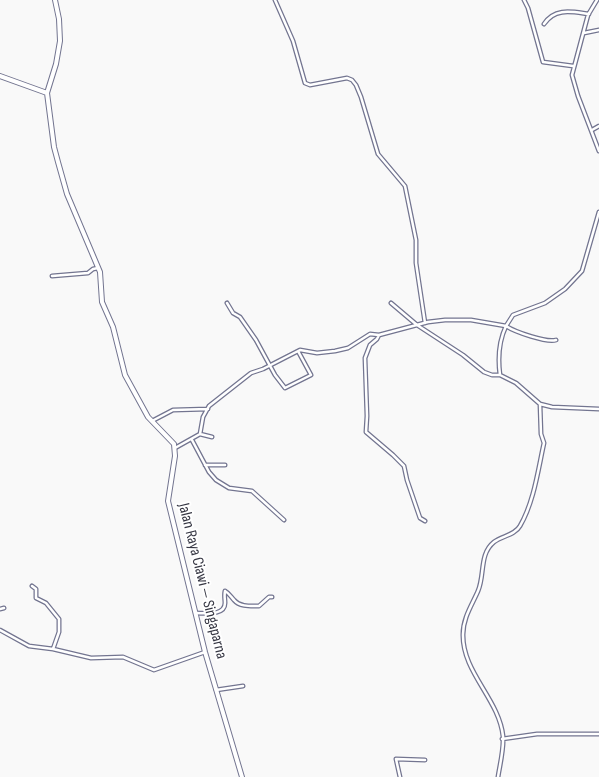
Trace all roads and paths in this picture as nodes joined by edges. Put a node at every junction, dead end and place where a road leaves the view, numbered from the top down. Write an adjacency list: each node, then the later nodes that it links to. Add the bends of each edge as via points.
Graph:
1 (55, 0): 11 (main road, via 60,41)
2 (275, 0): 20 (street, via 293,40 305,83 352,80 361,97 378,154 405,186 416,240)
3 (524, 0): 9 (street, via 542,62)
4 (597, 0): 5 (street)
5 (589, 14): 6 (street, via 562,11); 8 (street)
6 (544, 24)
7 (599, 30): 8 (street)
8 (584, 33): 9 (street)
9 (574, 66): 13 (street, via 572,79)
10 (0, 76): 11 (main road)
11 (47, 93): 16 (main road, via 54,147 63,182)
12 (599, 126): 13 (street)
13 (592, 130): 14 (street)
14 (599, 151)
15 (599, 212): 22 (street, via 582,272 545,303 513,315)
16 (99, 268): 17 (street, via 88,273); 31 (main road, via 102,302 113,327 125,375)
17 (52, 276)
18 (391, 302): 21 (street)
19 (228, 303): 26 (street, via 249,329)
20 (424, 323): 21 (street); 22 (street, via 458,319)
21 (417, 325): 23 (street); 27 (street, via 484,372)
22 (506, 326): 24 (street, via 517,333); 27 (street, via 499,356)
23 (379, 335): 25 (street, via 370,334 348,348 335,351); 39 (street, via 365,358 366,432 404,466 420,518)
24 (556, 340)
25 (298, 351): 26 (street); 26 (street, via 311,375 287,388 283,387)
26 (270, 365): 29 (street, via 251,373)
27 (500, 375): 28 (street, via 516,383)
28 (540, 404): 30 (street); 49 (street, via 544,442 531,499 520,527 495,541 486,553 463,634 465,651 498,718)
29 (208, 409): 31 (street, via 173,410); 32 (street)
30 (599, 409)
31 (152, 422): 35 (main road, via 172,440)
32 (200, 434): 33 (street); 34 (street)
33 (212, 437)
34 (192, 440): 35 (street); 36 (street)
35 (175, 448): 42 (main road, Jalan Raya Ciawi — Singaparna, via 168,501)
36 (205, 464): 37 (street); 38 (street, via 224,486 252,491)
37 (225, 465)
38 (284, 520)
39 (425, 521)
40 (32, 586): 44 (street, via 36,589 36,598 46,603 59,619 60,628)
41 (272, 597): 42 (street, via 259,606 241,605 225,591 223,609)
42 (196, 612): 45 (main road, Jalan Raya Ciawi — Singaparna)
43 (0, 630): 44 (street, via 25,645)
44 (53, 649): 45 (street, via 91,658 123,657 154,670)
45 (205, 652): 47 (main road, Jalan Raya Ciawi — Singaparna)
46 (243, 686): 47 (street)
47 (216, 690): 51 (main road, Jalan Raya Ciawi — Singaparna)
48 (599, 734): 49 (street, via 537,734)
49 (502, 739): 53 (street)
50 (425, 760): 52 (street, via 396,759)
51 (242, 777)
52 (400, 777)
53 (498, 777)

